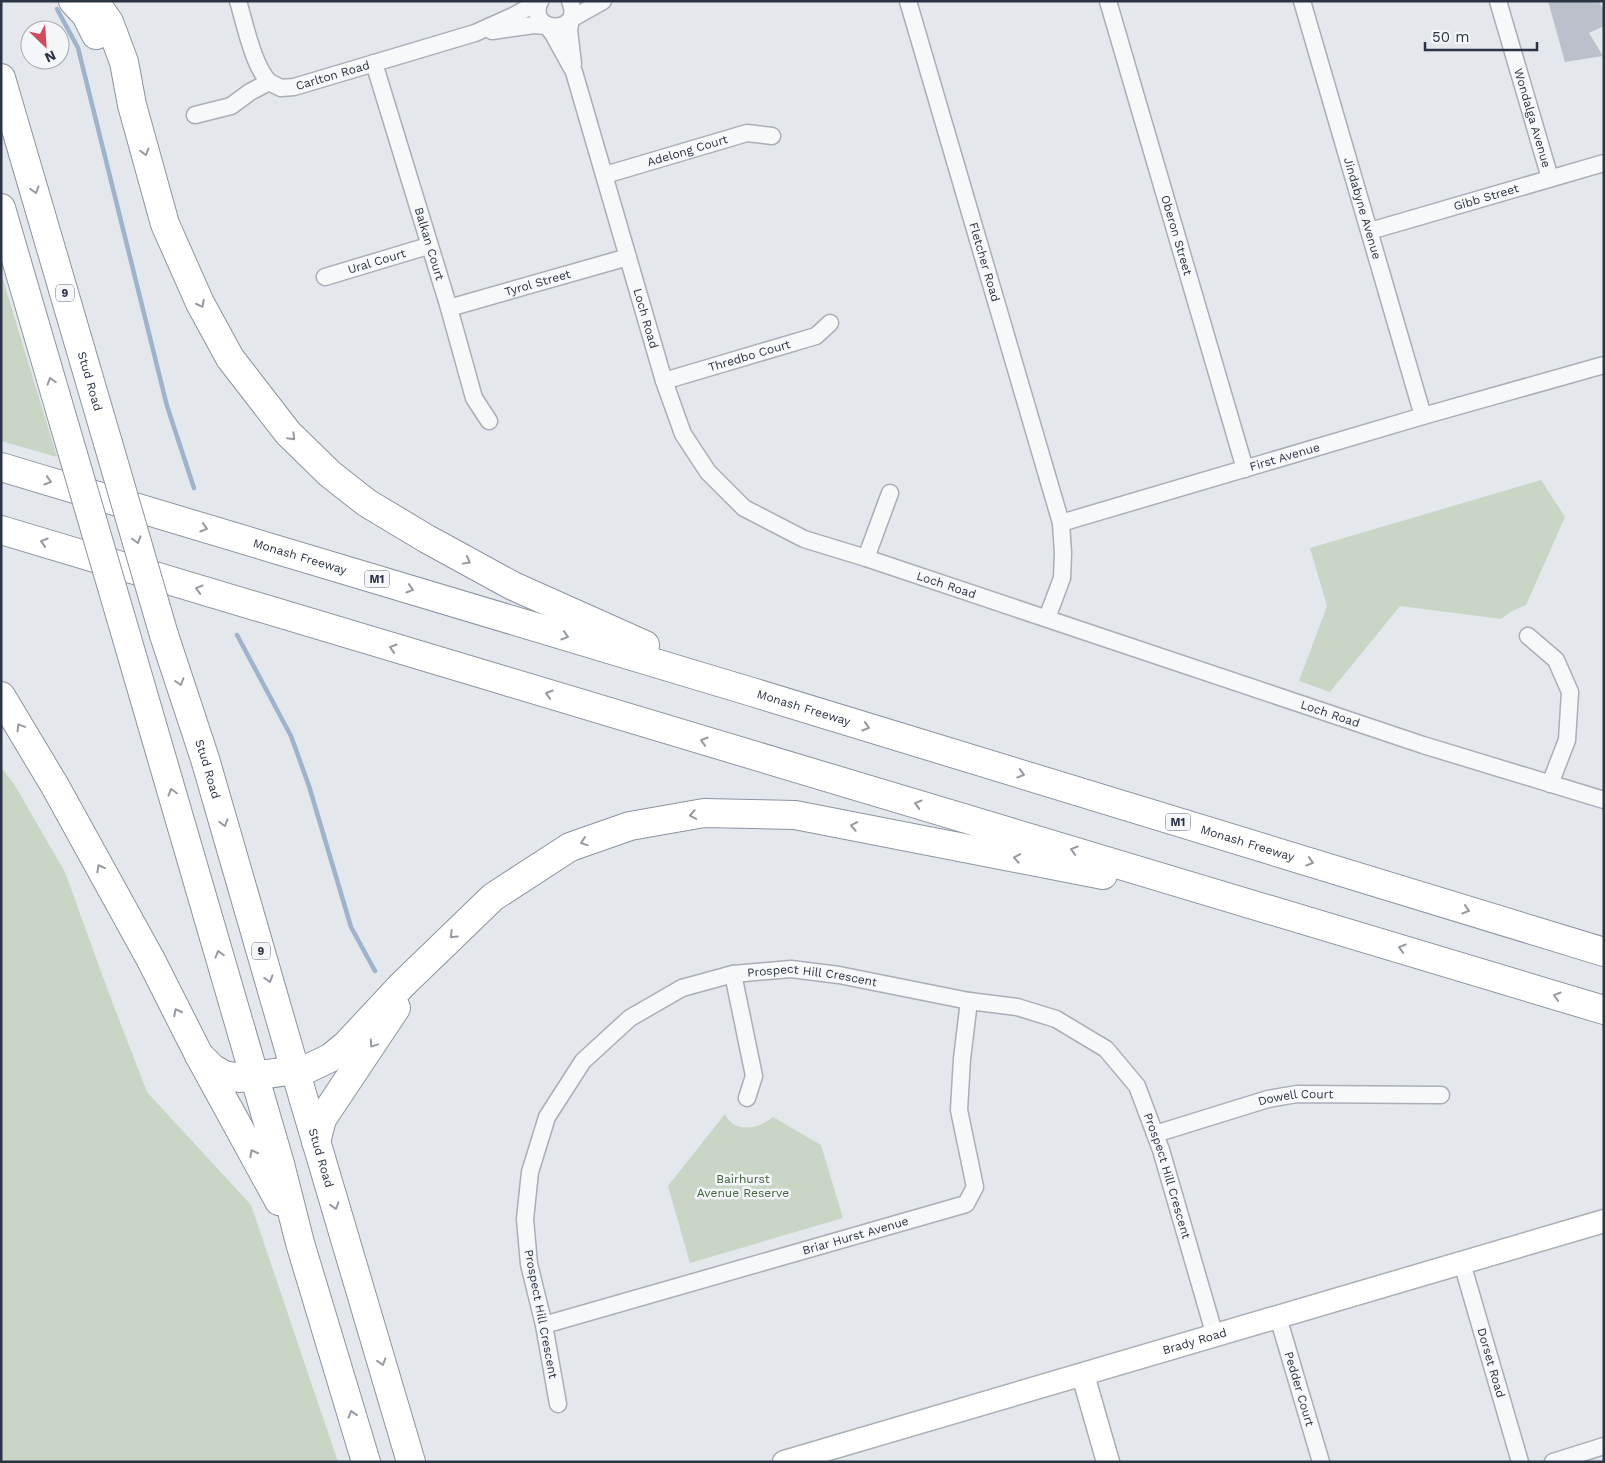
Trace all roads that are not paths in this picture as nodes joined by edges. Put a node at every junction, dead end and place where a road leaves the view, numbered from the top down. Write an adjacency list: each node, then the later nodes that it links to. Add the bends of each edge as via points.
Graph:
1 (73, 1): 18 (highway, via 86,15)
2 (94, 1): 18 (highway, via 109,22 124,62)
3 (238, 1): 17 (street, via 258,64)
4 (540, 1): 12 (street, Loch Road, via 539,17); 13 (street, Carlton Road)
5 (570, 1): 11 (street, Loch Road)
6 (603, 1): 11 (street)
7 (908, 1): 38 (street, Fletcher Road)
8 (1108, 1): 36 (street, Oberon Street)
9 (1302, 1): 25 (street, Jindabyne Avenue)
10 (1498, 1): 23 (street, Wondalga Avenue)
11 (571, 18): 12 (street, Carlton Road, via 558,28); 15 (street, Loch Road, via 569,30)
12 (547, 26): 13 (street, Carlton Road); 15 (street, Loch Road)
13 (475, 33): 14 (street, Carlton Road)
14 (374, 63): 17 (street, Carlton Road, via 294,87 281,88); 26 (street, Balkan Court)
15 (574, 72): 22 (street, Loch Road)
16 (1, 78): 54 (highway, Stud Road / 9, one-way to 54, bridge, via 164,635 206,759)
17 (269, 82): 19 (street, via 231,106)
18 (132, 105): 43 (highway, one-way to 43, via 165,224 200,303 230,358 288,433 330,474 367,504 512,586)
19 (195, 115)
20 (772, 136): 22 (street, Adelong Court, via 747,133)
21 (1604, 163): 23 (street, Gibb Street)
22 (604, 175): 27 (street, Loch Road)
23 (1550, 178): 25 (street, Gibb Street)
24 (1, 208): 55 (highway, one-way to 24, bridge)
25 (1370, 231): 33 (street, Jindabyne Avenue)
26 (428, 246): 28 (street, Ural Court); 29 (street, Balkan Court)
27 (628, 257): 29 (street, Tyrol Street); 32 (street, Loch Road)
28 (325, 277)
29 (449, 308): 34 (street, Balkan Court, via 474,398)
30 (830, 323): 32 (street, Thredbo Court, via 816,336)
31 (1604, 365): 33 (street, First Avenue)
32 (664, 381): 40 (street, Loch Road, via 683,434 708,472 744,508 804,539)
33 (1423, 416): 36 (street, First Avenue)
34 (489, 421)
35 (1, 467): 43 (highway, Monash Freeway / M1, one-way to 43)
36 (1245, 469): 38 (street, First Avenue)
37 (890, 493): 40 (street)
38 (1061, 523): 41 (street, via 1062,578)
39 (1, 530): 47 (highway, one-way to 39)
40 (866, 558): 41 (street, Loch Road)
41 (1047, 618): 45 (street, Loch Road, via 1423,745)
42 (1528, 636): 45 (street, via 1556,660 1570,692 1567,740)
43 (752, 692): 48 (highway, Monash Freeway / M1, one-way to 48)
44 (1, 696): 53 (highway, one-way to 44, via 142,943)
45 (1550, 784): 46 (street, Loch Road)
46 (1604, 800)
47 (1271, 909): 50 (highway, one-way to 50, via 795,815 704,813 630,826 570,847 493,897); 52 (highway, one-way to 47)
48 (1604, 952)
49 (733, 974): 51 (street, Prospect Hill Crescent, via 791,969 839,975); 57 (street, via 754,1076); 64 (street, Prospect Hill Crescent, via 682,988 630,1018 583,1061 547,1116 530,1172 524,1219 529,1264)
50 (402, 985): 54 (highway, via 330,1058 309,1068); 59 (highway, one-way to 59, via 399,1003 322,1119)
51 (969, 1001): 58 (street, Prospect Hill Crescent, via 1017,1007 1056,1019 1106,1049 1137,1086); 64 (street, Briar Hurst Avenue, via 959,1110 976,1187 966,1204)
52 (1604, 1010)
53 (199, 1055): 55 (highway, via 224,1075); 61 (highway, one-way to 53)
54 (295, 1070): 55 (highway); 59 (highway, Stud Road / 9)
55 (254, 1077): 61 (highway)
56 (1441, 1095): 58 (street, Dowell Court, via 1297,1094 1268,1099)
57 (747, 1098)
58 (1155, 1134): 65 (street, Prospect Hill Crescent)
59 (316, 1142): 70 (highway, Stud Road / 9, one-way to 70)
60 (1604, 1221): 62 (main road, Brady Road)
61 (300, 1243): 69 (highway, one-way to 61)
62 (1462, 1263): 63 (main road, Brady Road); 74 (street, Dorset Road)
63 (1278, 1317): 65 (main road, Brady Road); 73 (street, Pedder Court)
64 (544, 1325): 67 (street, Prospect Hill Crescent)
65 (1215, 1336): 66 (main road, Brady Road)
66 (1083, 1375): 71 (main road, Brady Road); 72 (main road)
67 (558, 1404)
68 (1604, 1446): 75 (street)
69 (366, 1462)
70 (411, 1462)
71 (784, 1462)
72 (1108, 1462)
73 (1321, 1462)
74 (1520, 1462)
75 (1552, 1462)

